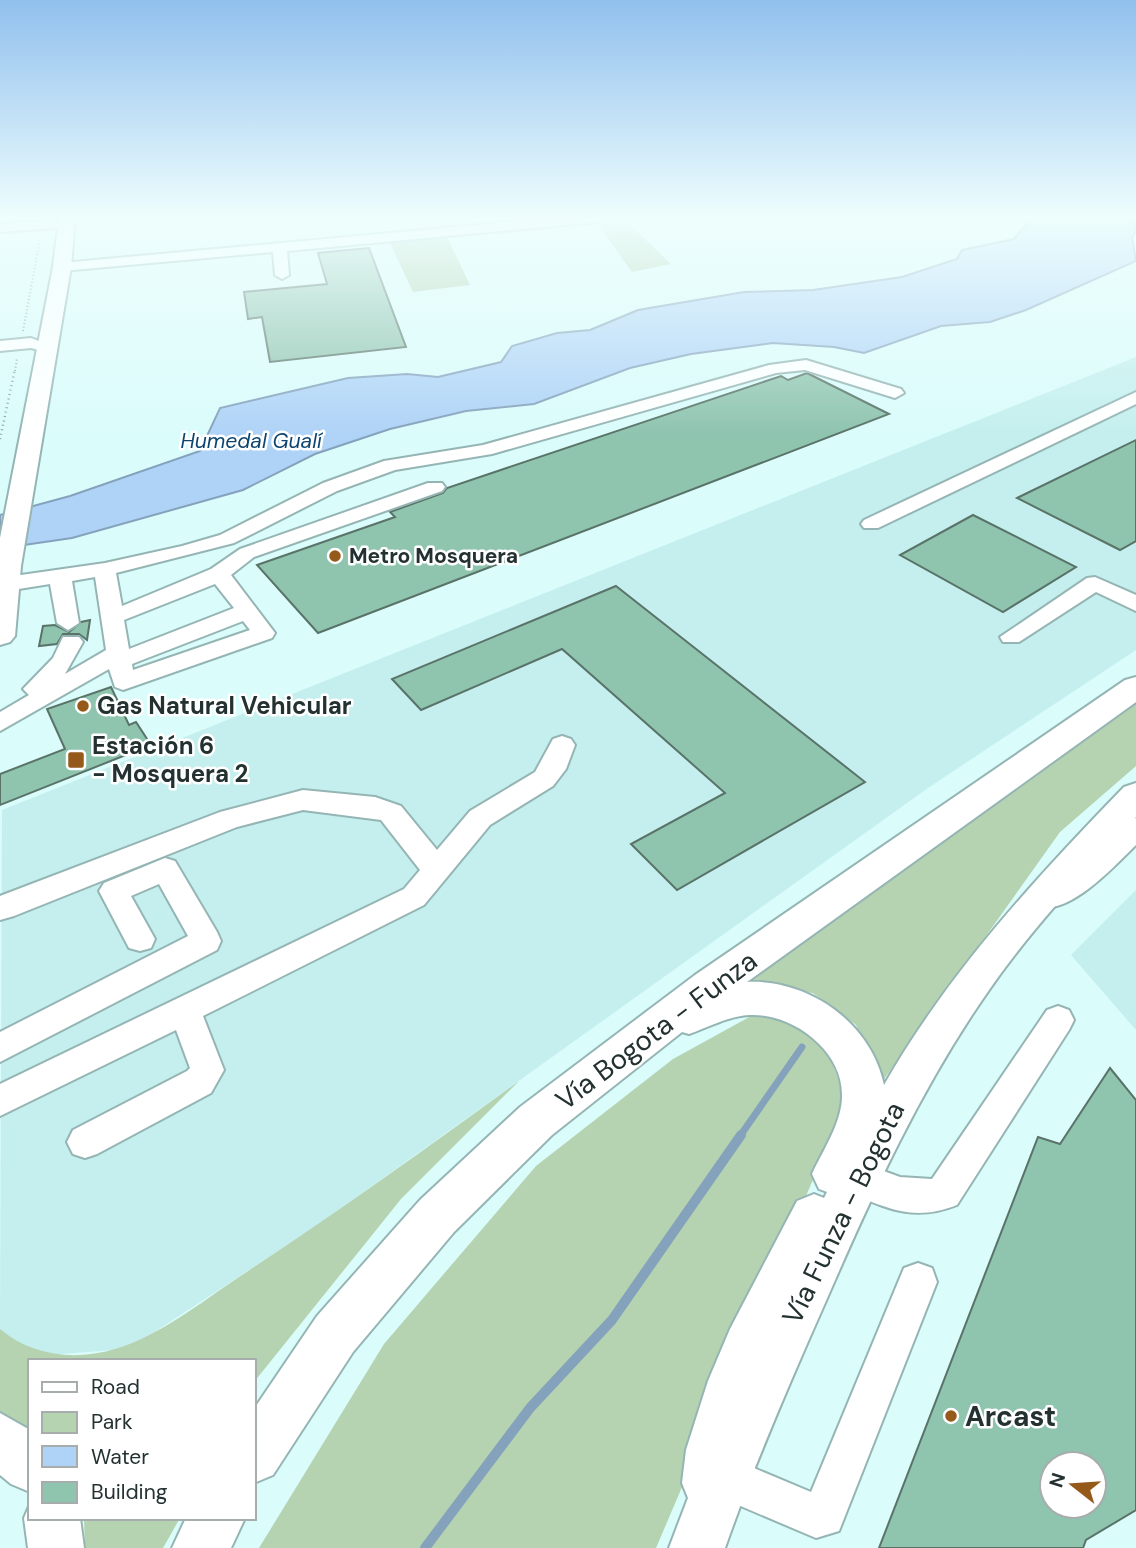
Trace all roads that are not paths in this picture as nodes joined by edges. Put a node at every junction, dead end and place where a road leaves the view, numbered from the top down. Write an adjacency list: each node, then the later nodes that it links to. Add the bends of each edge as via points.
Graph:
1 (36, 290): 3 (main road)
2 (49, 290): 3 (main road)
3 (18, 348): 7 (main road)
4 (895, 393): 9 (street, via 806,365 775,368 485,450 391,465 330,487 227,539)
5 (1136, 397): 8 (street)
6 (435, 487): 12 (street, via 247,553)
7 (7, 508): 11 (main road)
8 (871, 524)
9 (105, 569): 10 (street); 16 (street)
10 (60, 576): 11 (street); 18 (street, via 70,633 68,655 55,672)
11 (5, 578): 14 (main road)
12 (224, 581): 16 (street, via 179,593); 16 (street, via 264,633 123,681)
13 (1136, 604): 15 (street, via 1095,583)
14 (0, 636)
15 (1012, 637)
16 (116, 640): 19 (street)
17 (1136, 687): 29 (main road, Vía Bogota - Funza)
18 (0, 714)
19 (0, 723)
20 (562, 746): 23 (street, via 544,779 480,818)
21 (1136, 795): 24 (main road, Vía Funza - Bogota)
22 (1136, 828): 24 (street, Vía Funza - Bogota, via 1081,880)
23 (438, 872): 25 (street, via 391,813 375,807 303,800 230,819); 27 (street, via 414,898)
24 (1035, 903): 33 (main road, Vía Funza - Bogota, via 975,979 896,1100)
25 (0, 908)
26 (140, 939): 30 (street, via 114,891 165,869 205,941)
27 (185, 1010): 31 (street); 32 (lane, via 206,1070 200,1082)
28 (1058, 1020): 33 (lane, via 944,1193 907,1196)
29 (632, 1046): 35 (main road, Vía Bogota - Funza, via 536,1121 437,1216); 42 (main road, via 719,1003 752,998 782,1003 812,1015 837,1035 857,1064 865,1095 832,1180 733,1385 710,1459)
30 (0, 1048)
31 (0, 1101)
32 (85, 1142)
33 (856, 1178): 42 (main road, Vía Funza - Bogota, via 754,1404)
34 (918, 1282): 42 (street, via 823,1515)
35 (335, 1334): 36 (main road, via 298,1381); 38 (main road, Vía Bogota - Funza)
36 (256, 1418)
37 (0, 1440): 39 (main road)
38 (256, 1453)
39 (28, 1462)
40 (52, 1520): 43 (main road)
41 (216, 1520): 44 (main road)
42 (706, 1528)
43 (55, 1548)
44 (200, 1548)

